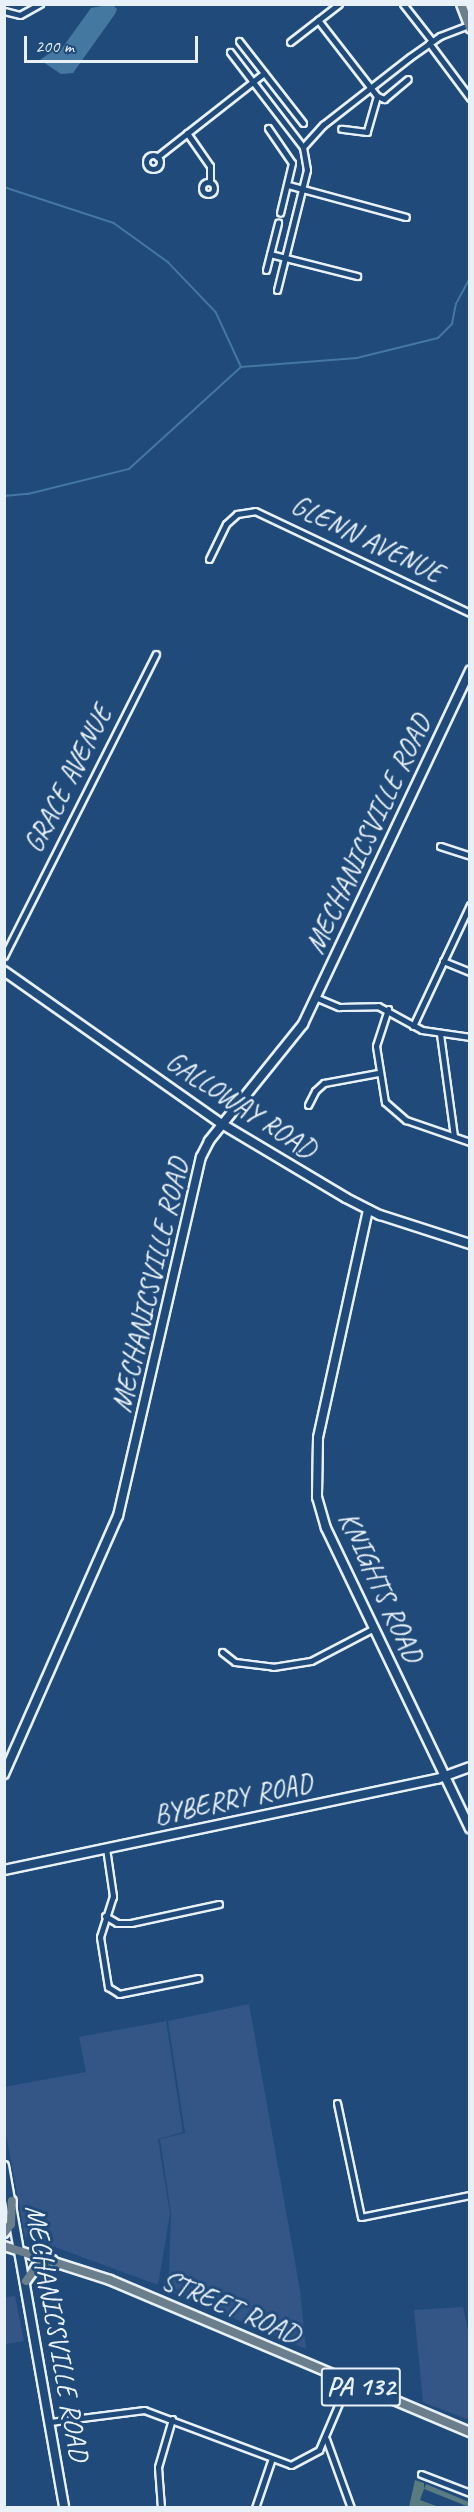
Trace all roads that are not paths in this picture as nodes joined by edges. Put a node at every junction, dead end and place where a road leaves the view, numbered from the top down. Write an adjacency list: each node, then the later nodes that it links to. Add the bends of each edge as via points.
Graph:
1 (40, 4): 5 (street, via 20,15)
2 (339, 4): 6 (street)
3 (403, 4): 10 (street)
4 (461, 4): 7 (main road)
5 (4, 11)
6 (318, 21): 9 (street); 15 (street)
7 (469, 26): 10 (street)
8 (239, 41): 12 (street)
9 (290, 42)
10 (431, 42): 15 (street); 17 (street)
11 (230, 52): 14 (street)
12 (264, 73): 14 (street); 18 (street)
13 (408, 79): 16 (street, via 384,99)
14 (253, 82): 21 (street); 22 (street)
15 (371, 88): 16 (street); 22 (street, via 323,125)
16 (377, 96): 20 (street, via 367,132)
17 (470, 98)
18 (303, 123)
19 (268, 128): 25 (street, via 289,154 292,171)
20 (341, 129)
21 (187, 133): 23 (street); 24 (street, via 206,160)
22 (303, 147): 26 (street, via 307,164)
23 (158, 157)
24 (210, 182)
25 (288, 185): 26 (street); 27 (street)
26 (302, 188): 28 (street); 31 (street)
27 (280, 213)
28 (406, 217)
29 (278, 223): 30 (street)
30 (270, 254): 31 (street); 32 (street)
31 (283, 257): 33 (street); 34 (street)
32 (266, 270)
33 (357, 276)
34 (277, 290)
35 (209, 558): 36 (street, GLENN AVENUE, via 226,524 243,512 255,511)
36 (470, 613)
37 (156, 654): 42 (street, GRACE AVENUE)
38 (470, 671): 46 (street, MECHANICSVILLE ROAD)
39 (440, 846): 40 (street)
40 (470, 856)
41 (470, 904): 43 (street)
42 (4, 956)
43 (443, 961): 45 (street); 48 (street)
44 (4, 971): 53 (street, GALLOWAY ROAD)
45 (470, 972)
46 (315, 997): 47 (street, via 339,1007); 53 (street, MECHANICSVILLE ROAD, via 291,1042)
47 (388, 1009): 48 (street); 51 (street, via 377,1036)
48 (412, 1026): 49 (street)
49 (440, 1034): 50 (street); 54 (street)
50 (470, 1037)
51 (378, 1073): 52 (street, via 324,1083); 54 (street, via 385,1102 393,1112)
52 (308, 1105)
53 (222, 1124): 56 (street, GALLOWAY ROAD); 61 (street, MECHANICSVILLE ROAD, via 200,1162 118,1516)
54 (454, 1136): 55 (street)
55 (470, 1142)
56 (368, 1210): 57 (street, GALLOWAY ROAD); 58 (street, KNIGHTS ROAD, via 318,1438 316,1471 326,1528)
57 (470, 1244)
58 (374, 1628): 59 (street, via 311,1661 273,1667 235,1662); 62 (street, KNIGHTS ROAD)
59 (222, 1652)
60 (470, 1767): 62 (street, BYBERRY ROAD)
61 (4, 1774)
62 (445, 1777): 63 (street, KNIGHTS ROAD); 64 (street, BYBERRY ROAD)
63 (470, 1828)
64 (106, 1848): 65 (street, BYBERRY ROAD); 67 (street, via 114,1896)
65 (4, 1870)
66 (219, 1904): 67 (street, via 131,1923 117,1923)
67 (105, 1916): 68 (street, via 100,1937 111,1990 119,1994)
68 (198, 1978)
69 (337, 2103): 71 (street, via 361,2217)
70 (4, 2166): 72 (street, MECHANICSVILLE ROAD)
71 (470, 2194)
72 (12, 2201): 73 (main road, via 11,2224); 75 (street, MECHANICSVILLE ROAD)
73 (4, 2233)
74 (4, 2246): 75 (main road, STREET ROAD / PA 132)
75 (21, 2250): 76 (main road, STREET ROAD / PA 132); 77 (street, MECHANICSVILLE ROAD)
76 (55, 2260): 77 (main road, via 36,2267); 78 (main road, STREET ROAD / PA 132)
77 (26, 2281): 80 (street, MECHANICSVILLE ROAD)
78 (348, 2382): 81 (main road, STREET ROAD / PA 132); 82 (street)
79 (172, 2419): 80 (street, via 132,2410); 83 (street); 87 (street, via 158,2467)
80 (50, 2422): 86 (street, MECHANICSVILLE ROAD)
81 (470, 2432)
82 (326, 2437): 83 (street, via 319,2450 303,2462 284,2465); 89 (street, via 326,2449)
83 (271, 2461): 88 (street)
84 (421, 2474): 85 (street)
85 (470, 2493)
86 (64, 2508)
87 (161, 2508)
88 (255, 2508)
89 (351, 2508)

